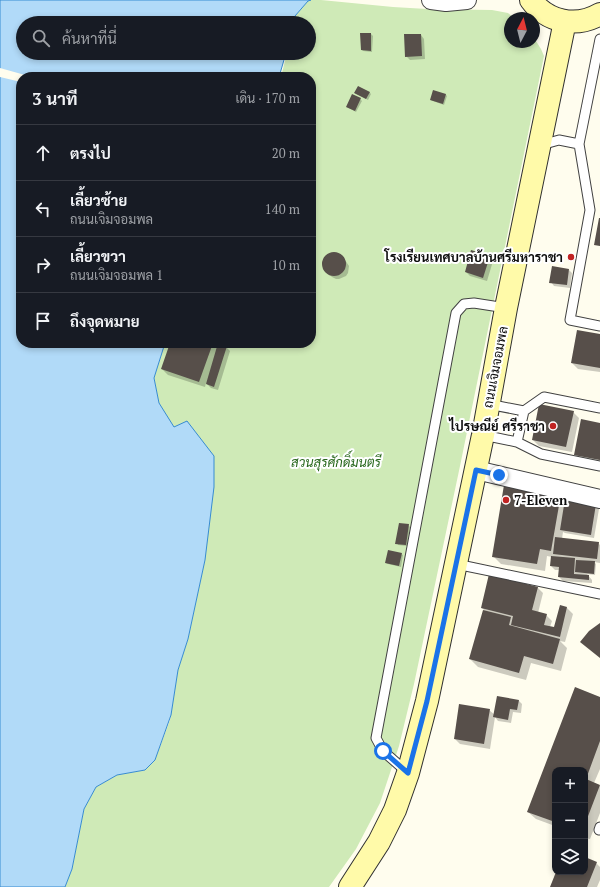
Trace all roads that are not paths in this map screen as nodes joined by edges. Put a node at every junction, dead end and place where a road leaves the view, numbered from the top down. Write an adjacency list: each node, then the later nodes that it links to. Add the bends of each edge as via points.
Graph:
1 (431, 0): 2 (street)
2 (467, 0)
3 (531, 0): 5 (main road, via 552,18)
4 (600, 14): 5 (main road, via 586,20)
5 (564, 21): 8 (main road, ถนนเจิมจอมพล)
6 (600, 39): 7 (lane)
7 (579, 144): 8 (lane, via 559,140); 10 (lane, via 590,210 570,320)
8 (540, 145): 9 (main road, ถนนเจิมจอมพล)
9 (506, 308): 11 (main road, ถนนเจิมจอมพล); 21 (lane, via 464,304 456,313 376,738 383,751)
10 (600, 326)
11 (488, 404): 13 (lane); 14 (main road, ถนนเจิมจอมพล)
12 (600, 408): 13 (lane, via 544,397)
13 (524, 411): 15 (lane)
14 (483, 435): 15 (lane); 17 (main road, ถนนเจิมจอมพล)
15 (517, 442): 16 (lane, via 541,454)
16 (600, 466)
17 (476, 470): 18 (street); 19 (main road, ถนนเจิมจอมพล)
18 (600, 499)
19 (456, 564): 20 (lane); 21 (main road, ถนนเจิมจอมพล, via 427,701)
20 (600, 594)
21 (408, 773): 22 (main road, ถนนเจิมจอมพล, via 395,810 379,842)
22 (350, 887)

